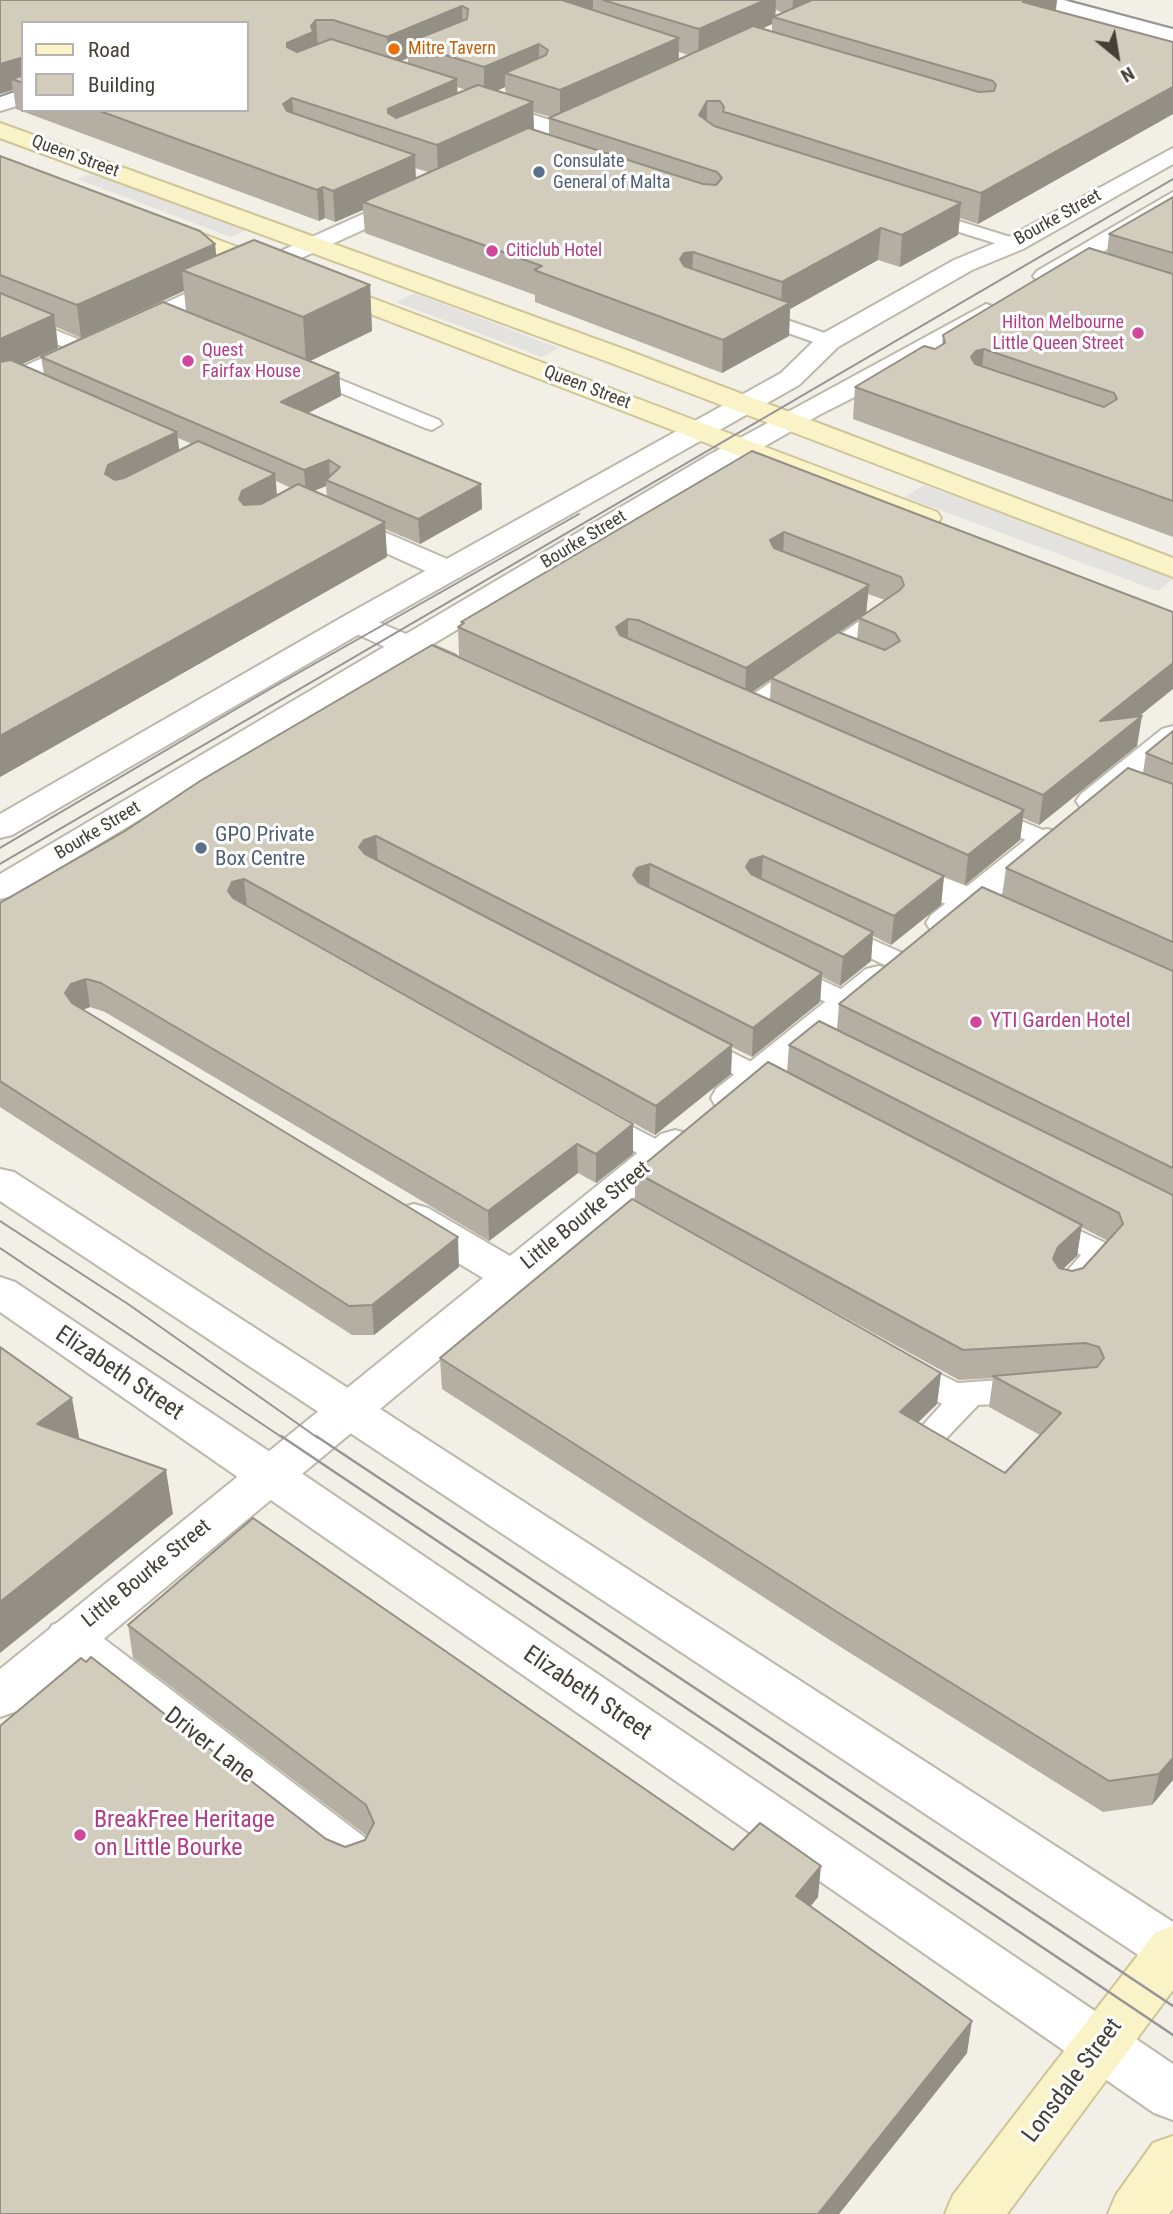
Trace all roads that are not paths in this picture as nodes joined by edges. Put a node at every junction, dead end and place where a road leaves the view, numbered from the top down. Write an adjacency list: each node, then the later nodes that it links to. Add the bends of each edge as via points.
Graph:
1 (1040, 0): 4 (street)
2 (1112, 0): 3 (street)
3 (1173, 16)
4 (1173, 37)
5 (21, 75): 6 (street)
6 (0, 82)
7 (503, 95): 10 (lane)
8 (21, 97): 9 (street)
9 (0, 104)
10 (469, 104): 13 (street)
11 (584, 121): 13 (street)
12 (0, 130): 16 (main road, Queen Street)
13 (561, 131): 14 (street)
14 (525, 148)
15 (1173, 155): 22 (street, Bourke Street)
16 (92, 163): 17 (main road); 23 (main road, Queen Street)
17 (58, 177)
18 (429, 191): 23 (street)
19 (1173, 199): 24 (street, Bourke Street)
20 (905, 209): 22 (lane)
21 (150, 221): 25 (main road, Queen Street)
22 (1014, 244): 33 (street, Bourke Street, via 963,265)
23 (311, 245): 25 (street); 40 (main road, Queen Street)
24 (1068, 263): 26 (street); 27 (street, Bourke Street)
25 (263, 267): 30 (street); 43 (main road, Queen Street)
26 (1096, 272)
27 (1026, 288)
28 (1003, 302): 35 (street, Bourke Street)
29 (738, 309): 33 (lane)
30 (161, 313): 32 (lane); 34 (street)
31 (0, 314): 34 (lane)
32 (189, 324)
33 (829, 341): 40 (street, Bourke Street, via 790,379)
34 (83, 348): 38 (street)
35 (903, 362): 37 (lane); 41 (street, Bourke Street)
36 (291, 366): 42 (lane)
37 (931, 373)
38 (8, 383): 39 (street)
39 (54, 396)
40 (743, 405): 41 (main road, Queen Street); 43 (street, Bourke Street)
41 (786, 422): 44 (street, Bourke Street); 45 (main road, Queen Street)
42 (432, 424)
43 (699, 432): 44 (main road, Queen Street); 50 (street, Bourke Street)
44 (740, 448): 46 (main road, Queen Street); 53 (street, Bourke Street)
45 (885, 460): 46 (main road); 49 (main road, Queen Street)
46 (845, 486): 48 (main road, Queen Street)
47 (316, 512): 50 (street)
48 (957, 530)
49 (1173, 568)
50 (450, 570): 52 (street, Bourke Street)
51 (865, 603): 54 (lane, via 888,612)
52 (357, 622): 53 (street); 62 (street, Bourke Street)
53 (407, 645): 56 (street); 65 (street, Bourke Street)
54 (835, 649): 55 (lane); 58 (lane)
55 (859, 659)
56 (458, 669)
57 (724, 698): 58 (lane)
58 (747, 709): 59 (lane)
59 (772, 720)
60 (1173, 736): 63 (street, Little Bourke Street, via 1126,786)
61 (971, 807): 63 (lane)
62 (0, 828)
63 (1046, 840): 66 (street, Little Bourke Street)
64 (860, 853): 66 (street)
65 (0, 889)
66 (971, 901): 68 (street); 70 (street, Little Bourke Street)
67 (817, 923): 70 (lane)
68 (1037, 928)
69 (760, 959): 71 (lane)
70 (898, 961): 71 (street, Little Bourke Street)
71 (847, 1002): 73 (street, Little Bourke Street, via 820,1038)
72 (671, 1030): 73 (lane)
73 (758, 1076): 74 (lane); 76 (street, Little Bourke Street)
74 (803, 1100)
75 (574, 1104): 76 (lane)
76 (661, 1154): 80 (street, Little Bourke Street, via 617,1206)
77 (0, 1182): 86 (street)
78 (389, 1202): 80 (street)
79 (1027, 1215): 81 (lane, via 1101,1253)
80 (512, 1276): 86 (street, Little Bourke Street)
81 (1066, 1288)
82 (0, 1292): 88 (street, Elizabeth Street)
83 (880, 1354): 85 (lane)
84 (1054, 1388): 85 (lane)
85 (952, 1395): 87 (lane, via 964,1401)
86 (347, 1410): 88 (street, Little Bourke Street); 92 (street)
87 (923, 1443)
88 (269, 1474): 89 (street, Little Bourke Street); 93 (street, Elizabeth Street)
89 (69, 1638): 90 (street, Little Bourke Street); 91 (street, Driver Lane)
90 (0, 1697)
91 (349, 1854)
92 (1173, 1949): 93 (main road, Lonsdale Street)
93 (1100, 2045): 94 (street, Elizabeth Street); 96 (main road, Lonsdale Street)
94 (1173, 2095)
95 (1173, 2162): 97 (main road)
96 (973, 2214)
97 (1136, 2214)

